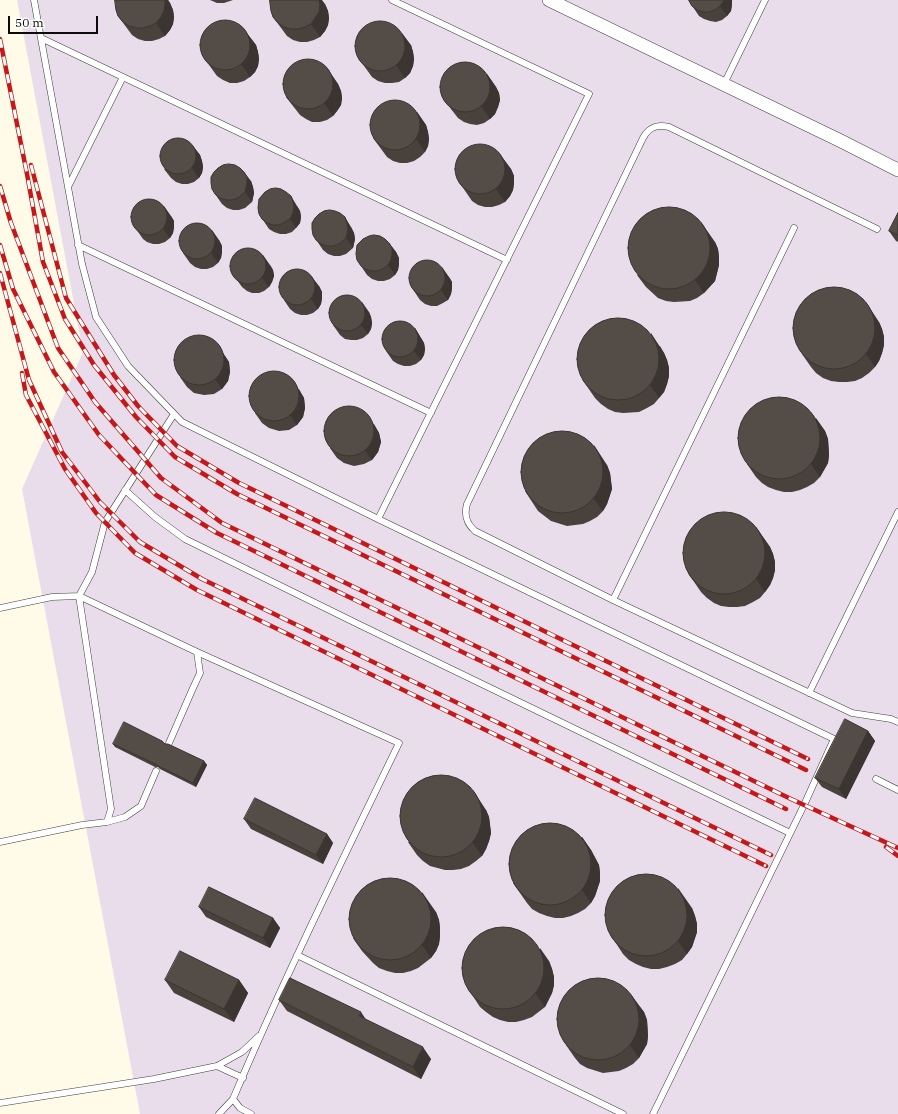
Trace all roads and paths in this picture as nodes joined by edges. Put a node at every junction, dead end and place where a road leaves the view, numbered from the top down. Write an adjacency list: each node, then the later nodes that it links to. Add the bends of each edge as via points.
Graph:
1 (34, 0): 5 (lane)
2 (392, 0): 13 (lane, via 589,94)
3 (549, 0): 7 (street)
4 (765, 0): 7 (lane)
5 (41, 38): 6 (lane); 9 (lane)
6 (123, 77): 9 (lane); 13 (lane)
7 (724, 84): 8 (street)
8 (898, 170)
9 (68, 187): 12 (lane)
10 (794, 228): 20 (lane)
11 (876, 229): 20 (lane, via 669,127 657,126 646,133 465,516 470,527 475,530)
12 (78, 245): 14 (lane); 15 (lane, via 96,317 128,366)
13 (506, 260): 14 (lane)
14 (431, 413): 18 (lane)
15 (174, 414): 16 (lane); 18 (lane, via 182,422)
16 (125, 490): 19 (lane, via 105,522 92,572); 30 (lane, via 185,539)
17 (898, 512): 23 (lane)
18 (378, 519): 30 (lane, via 834,739)
19 (79, 596): 21 (lane, via 52,597); 22 (lane); 29 (lane, via 111,809)
20 (613, 600): 23 (lane)
21 (0, 608)
22 (197, 652): 25 (lane, via 200,673); 32 (lane, via 399,742)
23 (809, 693): 24 (lane, via 852,713)
24 (898, 722)
25 (169, 743)
26 (156, 771): 29 (lane, via 141,806 125,817)
27 (876, 779): 28 (lane)
28 (898, 790)
29 (107, 822): 31 (lane)
30 (790, 833): 41 (lane)
31 (0, 842)
32 (297, 955): 33 (lane); 40 (lane)
33 (261, 1034): 34 (lane, via 242,1052); 35 (lane)
34 (217, 1066): 35 (lane); 37 (lane)
35 (242, 1078): 36 (lane)
36 (233, 1099): 38 (lane); 39 (lane, via 240,1108)
37 (0, 1104)
38 (219, 1114)
39 (251, 1114)
40 (623, 1114)
41 (653, 1114)

